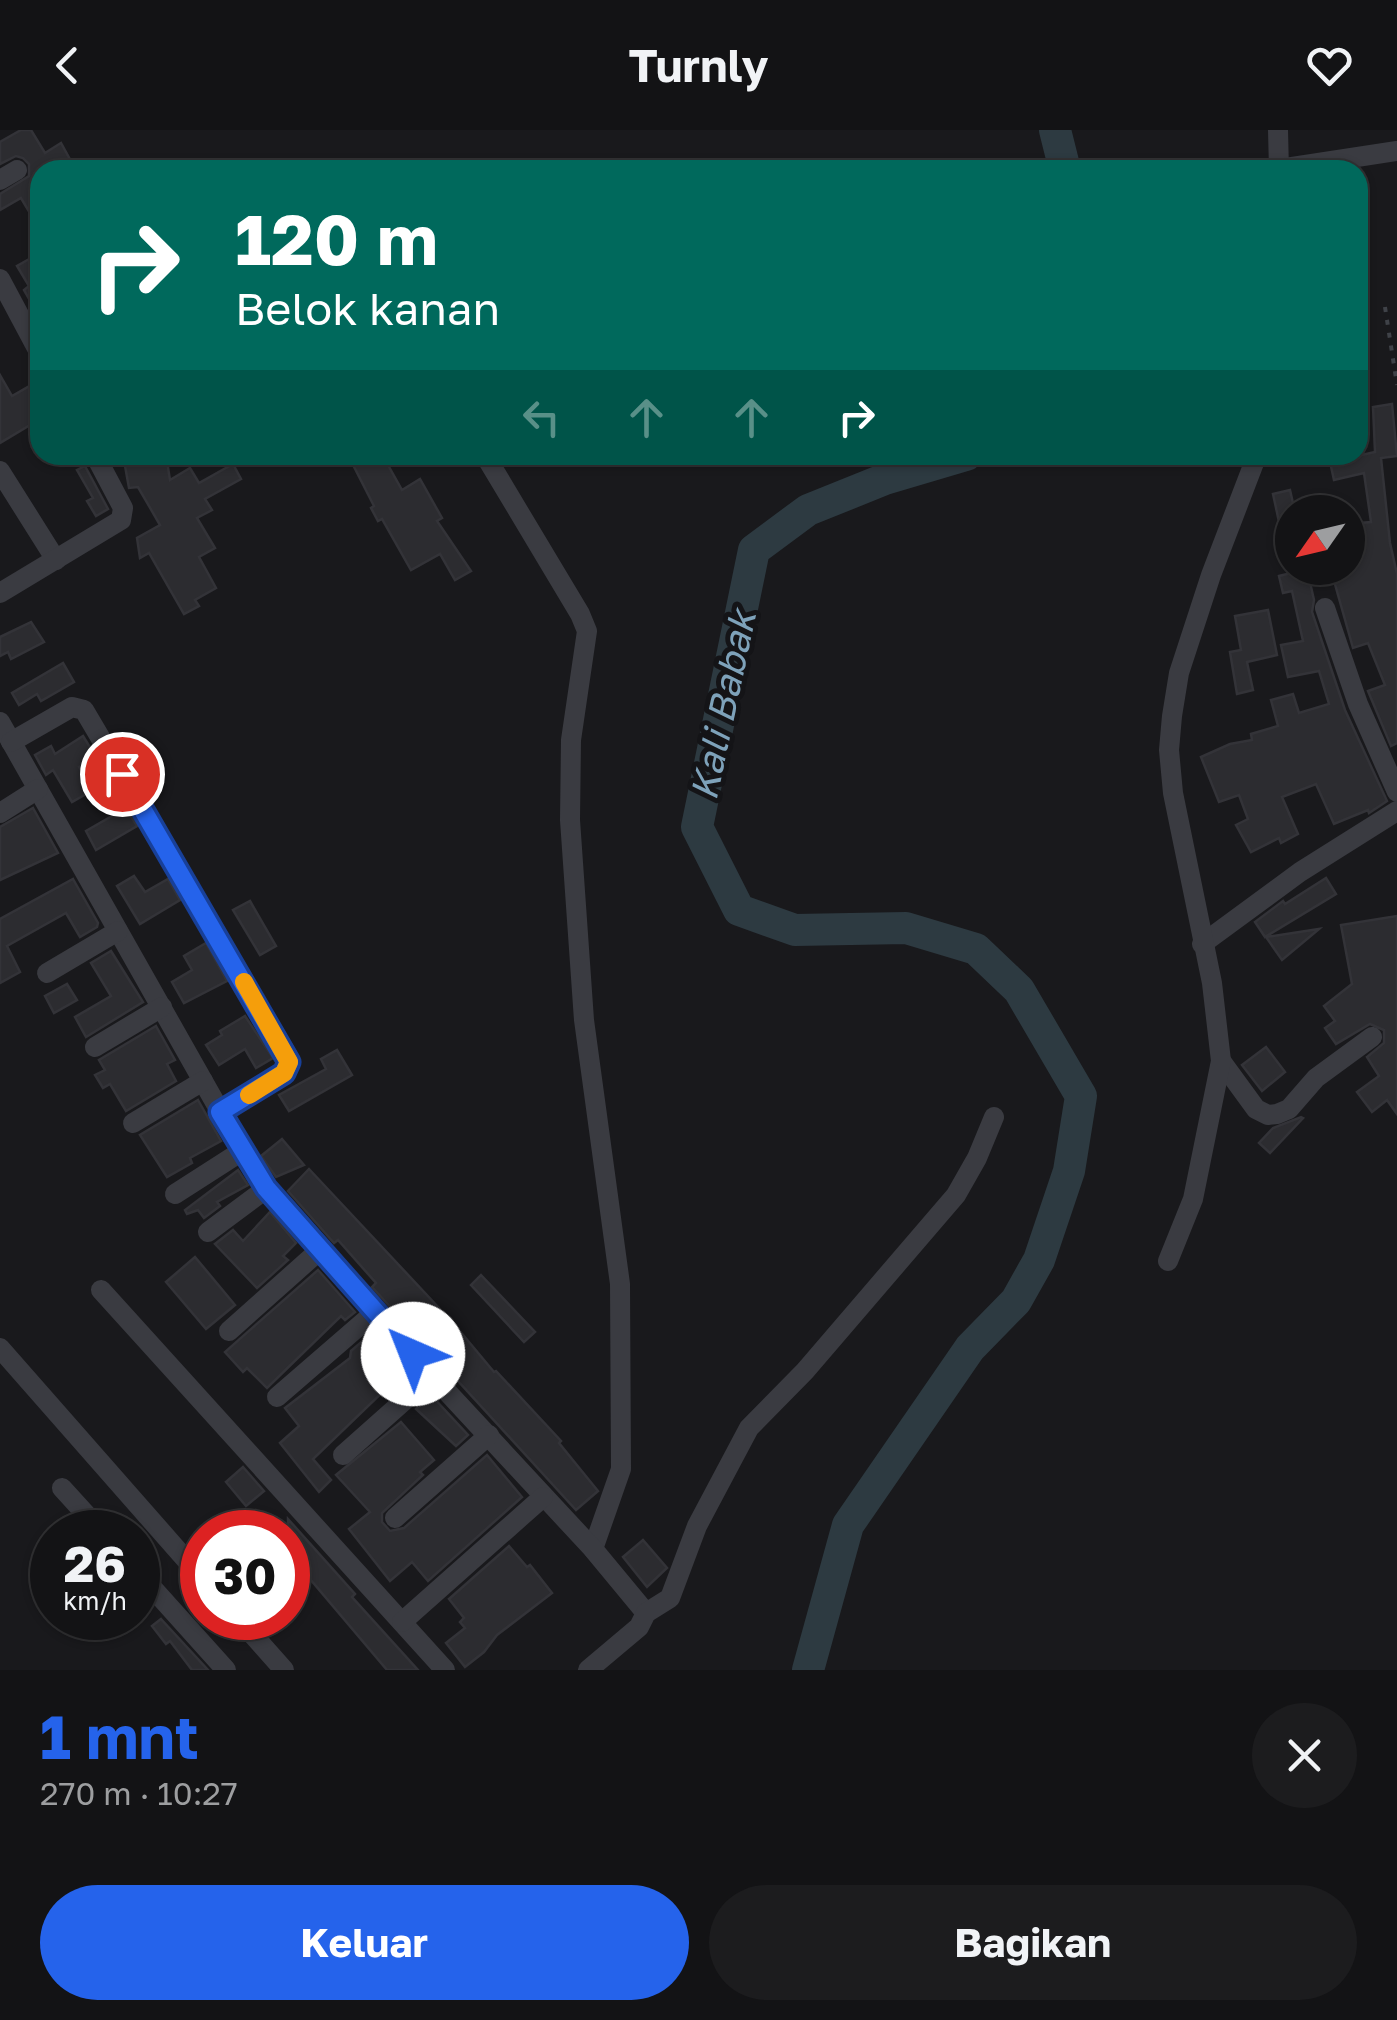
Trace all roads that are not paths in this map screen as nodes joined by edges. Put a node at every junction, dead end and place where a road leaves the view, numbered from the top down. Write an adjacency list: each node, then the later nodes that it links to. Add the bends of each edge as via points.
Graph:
1 (1278, 130): 3 (street)
2 (1397, 152): 4 (street)
3 (1279, 160)
4 (1345, 160)
5 (0, 280): 6 (street)
6 (30, 332)
7 (101, 465): 11 (street, via 124,516)
8 (491, 465): 49 (street, via 587,631 571,740 570,820 584,1020 620,1274 621,1468)
9 (1253, 465): 21 (street, via 1179,673 1172,716 1173,793)
10 (0, 471): 11 (street)
11 (56, 560): 12 (street)
12 (0, 593)
13 (1325, 608): 17 (street)
14 (0, 722): 15 (street)
15 (11, 742): 16 (street); 28 (street, via 72,707 84,710 288,1056 284,1073)
16 (38, 789): 19 (street); 20 (street)
17 (1397, 792)
18 (1397, 811): 21 (street)
19 (0, 813)
20 (118, 931): 22 (street); 23 (street)
21 (1202, 944): 26 (street)
22 (48, 973)
23 (162, 1007): 25 (street); 27 (street)
24 (1372, 1037): 26 (street, via 1277,1114 1256,1109)
25 (95, 1047)
26 (1221, 1061): 36 (street, via 1193,1199)
27 (203, 1081): 28 (street); 30 (street)
28 (220, 1112): 31 (street)
29 (994, 1116): 52 (street, via 956,1195 749,1428 697,1526 670,1598)
30 (133, 1123)
31 (242, 1150): 32 (street); 33 (street)
32 (266, 1188): 34 (street); 35 (street)
33 (175, 1194)
34 (208, 1232)
35 (320, 1250): 38 (street); 39 (street)
36 (1168, 1261)
37 (101, 1290): 53 (street)
38 (374, 1313): 41 (street); 42 (street)
39 (229, 1330)
40 (0, 1348): 50 (street)
41 (433, 1375): 43 (street); 44 (street)
42 (277, 1397)
43 (489, 1436): 46 (street); 48 (street)
44 (343, 1455)
45 (62, 1488): 47 (street)
46 (543, 1497): 49 (street); 53 (street)
47 (82, 1510)
48 (394, 1518)
49 (593, 1549): 52 (street)
50 (180, 1553)
51 (160, 1596): 55 (street)
52 (646, 1613): 58 (street, via 639,1627)
53 (402, 1622): 57 (street)
54 (257, 1640): 56 (street)
55 (226, 1670)
56 (284, 1670)
57 (445, 1670)
58 (588, 1670)

